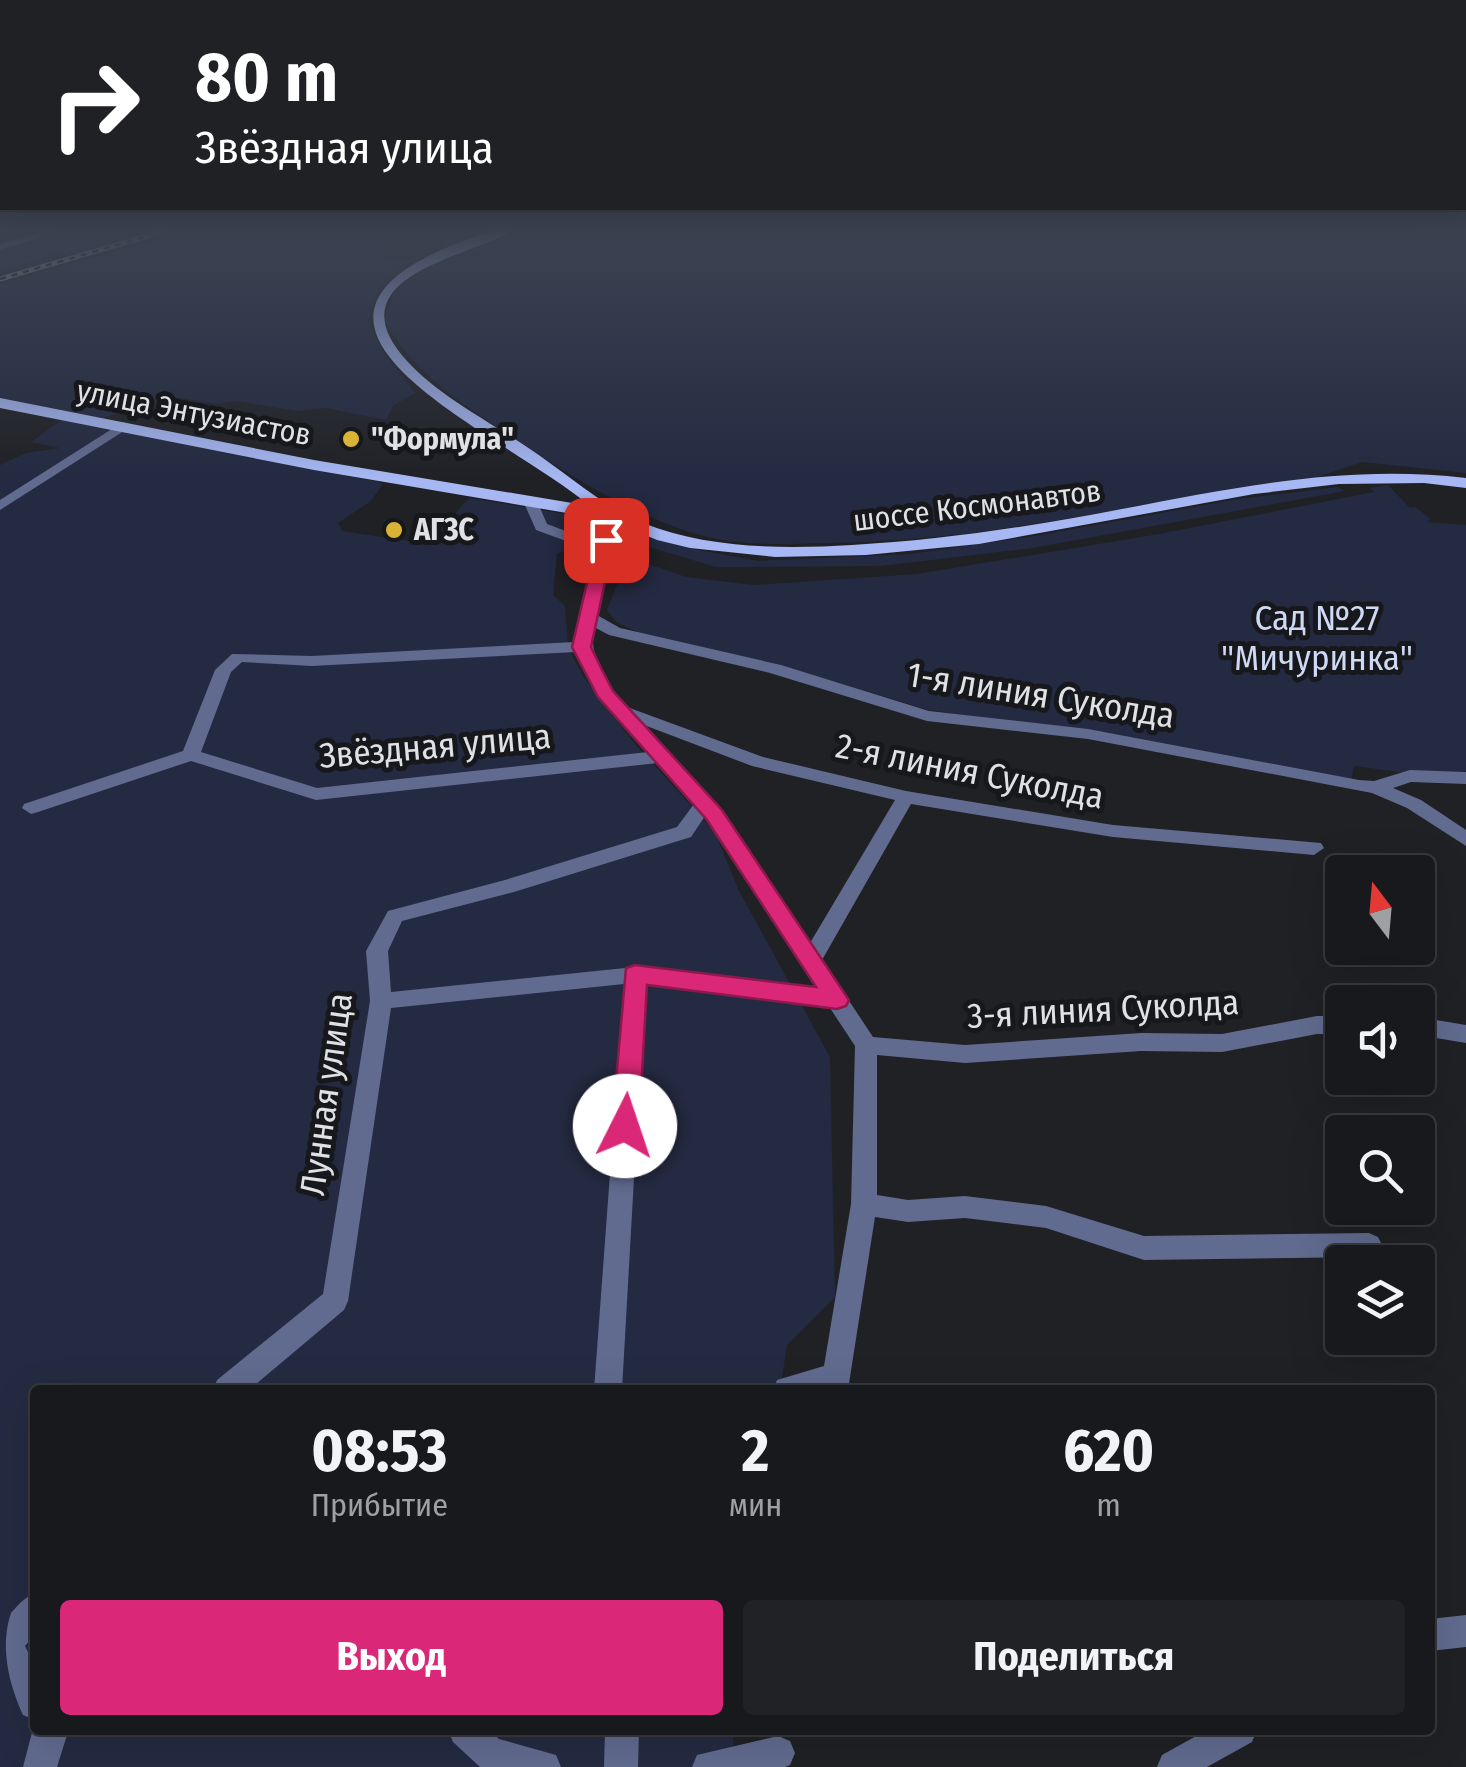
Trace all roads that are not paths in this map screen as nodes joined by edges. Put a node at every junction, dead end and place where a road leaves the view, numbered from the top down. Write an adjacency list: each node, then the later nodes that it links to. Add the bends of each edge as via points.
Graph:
1 (381, 313): 7 (main road, шоссе Космонавтов, via 383,336 416,379)
2 (0, 403): 3 (main road, улица Энтузиастов)
3 (123, 426): 5 (main road, улица Энтузиастов); 6 (street)
4 (1466, 483): 7 (main road, шоссе Космонавтов, via 1340,477 899,549 750,552)
5 (531, 502): 7 (main road, улица Энтузиастов); 8 (street, via 541,526)
6 (0, 506)
7 (622, 519): 8 (street)
8 (604, 550): 9 (street)
9 (588, 616): 10 (street); 15 (street, 1-я линия Суколда, via 615,632 776,669 927,716 1088,734)
10 (582, 647): 11 (street, via 605,693); 12 (street, via 312,661 238,657 223,670)
11 (623, 711): 13 (street); 16 (street, 2-я линия Суколда, via 758,762)
12 (191, 755): 13 (street, Звёздная улица, via 316,794); 18 (street)
13 (665, 756): 17 (street)
14 (1466, 778): 15 (street, 1-я линия Суколда, via 1410,776)
15 (1375, 787): 19 (street, 1-я линия Суколда)
16 (906, 797): 20 (street, 2-я линия Суколда, via 1113,831); 21 (street)
17 (705, 803): 21 (street); 23 (street, Лунная улица, via 684,832 396,916 377,951)
18 (31, 808)
19 (1466, 840)
20 (1314, 848)
21 (812, 958): 24 (street)
22 (635, 975): 23 (street); 24 (street); 33 (street)
23 (381, 1000): 32 (street, Лунная улица, via 335,1301)
24 (837, 1000): 28 (street)
25 (1325, 1025): 28 (street, 3-я линия Суколда, via 1222,1044 1142,1042 965,1054)
26 (1435, 1029): 27 (street)
27 (1466, 1034)
28 (866, 1045): 29 (street)
29 (864, 1204): 30 (street, via 1046,1217 1144,1248); 31 (street)
30 (1325, 1246)
31 (836, 1383)
32 (233, 1385)
33 (608, 1385)
34 (30, 1615): 37 (street, via 7,1642)
35 (1466, 1632): 36 (street)
36 (1435, 1635)
37 (30, 1692)
38 (50, 1735): 43 (street)
39 (470, 1735): 44 (street, via 490,1754)
40 (622, 1735): 45 (street)
41 (1231, 1735): 47 (street)
42 (779, 1750): 46 (street)
43 (40, 1767)
44 (544, 1767)
45 (621, 1767)
46 (709, 1767)
47 (1174, 1767)

